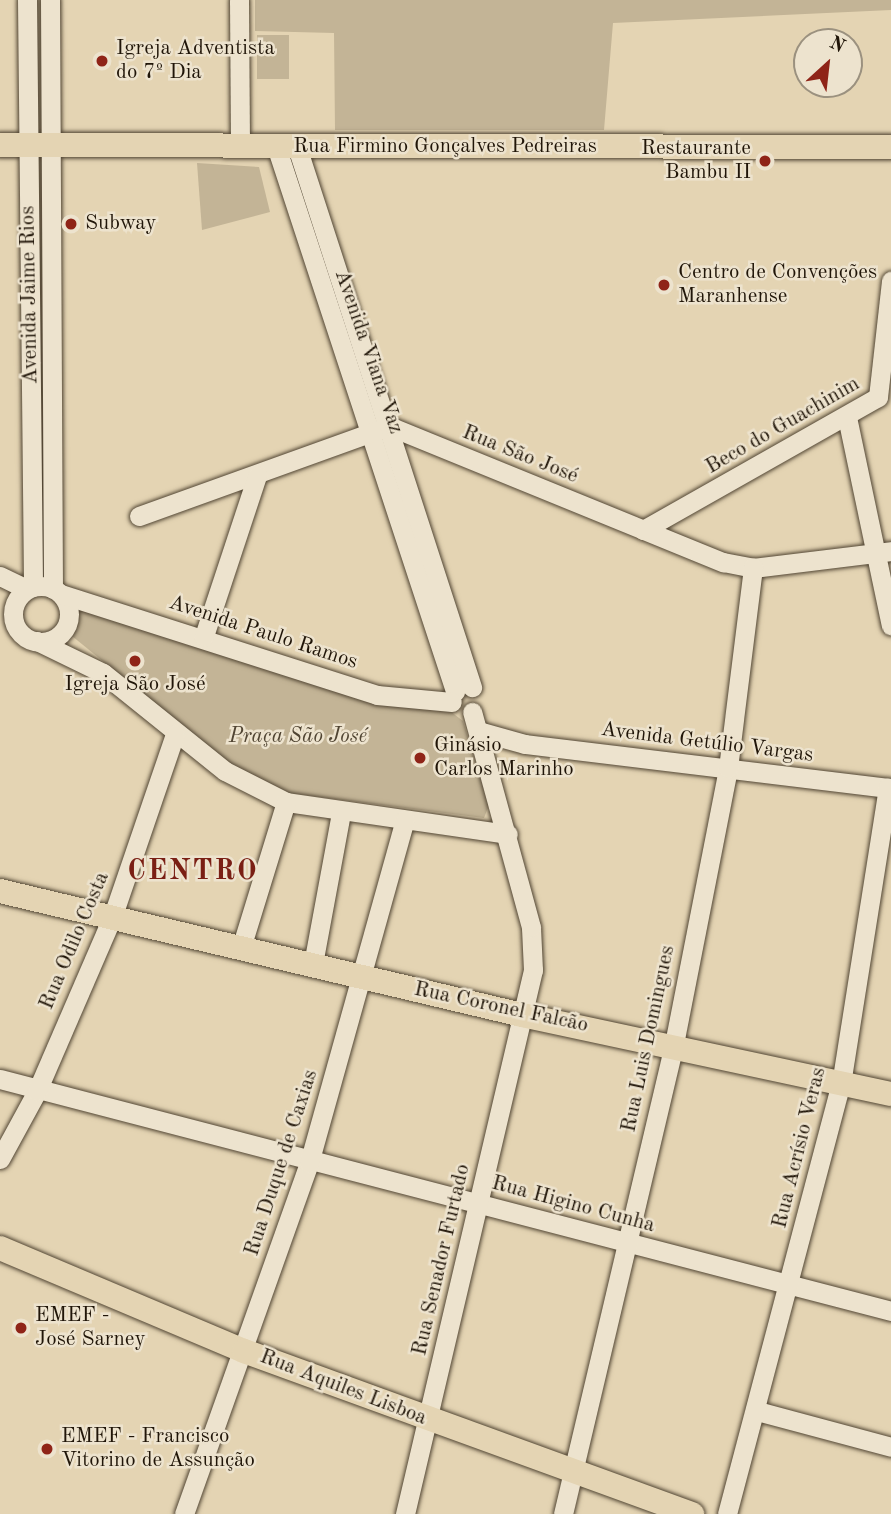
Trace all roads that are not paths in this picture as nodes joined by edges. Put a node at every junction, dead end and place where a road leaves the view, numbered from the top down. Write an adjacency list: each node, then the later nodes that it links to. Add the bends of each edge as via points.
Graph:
1 (239, 0): 7 (street)
2 (27, 4): 3 (street); 5 (street, Avenida Jaime Rios)
3 (50, 5): 6 (street, Avenida Jaime Rios)
4 (0, 145): 5 (main road, Rua Firmino Gonçalves Pedreiras)
5 (25, 146): 6 (main road, Rua Firmino Gonçalves Pedreiras); 11 (street, Avenida Jaime Rios)
6 (51, 146): 7 (main road, Rua Firmino Gonçalves Pedreiras); 12 (street, Avenida Jaime Rios)
7 (240, 146): 8 (main road, Rua Firmino Gonçalves Pedreiras)
8 (286, 147): 9 (main road, Rua Firmino Gonçalves Pedreiras); 13 (street, Avenida Viana Vaz); 14 (street, Avenida Viana Vaz)
9 (891, 147)
10 (891, 281): 15 (street, Beco do Guachinim, via 884,386)
11 (29, 287): 12 (street); 18 (street, Avenida Jaime Rios)
12 (52, 287): 17 (street, Avenida Jaime Rios)
13 (354, 309): 14 (street); 16 (street, Avenida Viana Vaz)
14 (332, 317): 16 (street, Avenida Viana Vaz)
15 (847, 417): 21 (street, Beco do Guachinim); 22 (street)
16 (380, 429): 19 (street); 21 (street, Rua São José); 31 (street, Avenida Viana Vaz)
17 (54, 432): 18 (street); 26 (street, Avenida Jaime Rios)
18 (31, 433): 25 (street, Avenida Jaime Rios)
19 (257, 476): 20 (street); 29 (street)
20 (139, 516)
21 (643, 530): 23 (street, Rua São José)
22 (885, 552): 23 (street, Rua São José); 28 (street)
23 (753, 568): 34 (street, Rua Luis Domingues)
24 (0, 576): 25 (street)
25 (30, 588): 26 (street); 30 (street, via 13,610)
26 (57, 592): 29 (street, Avenida Paulo Ramos); 30 (street, via 69,610 66,626 56,638)
27 (0, 625): 30 (street)
28 (891, 625)
29 (204, 636): 31 (street, Avenida Paulo Ramos, via 377,695)
30 (30, 638): 33 (street, via 103,673)
31 (460, 693): 32 (street, Avenida Getúlio Vargas, via 459,712)
32 (475, 721): 34 (street, Avenida Getúlio Vargas, via 525,744); 39 (street)
33 (175, 734): 36 (street, via 225,771); 41 (street, Rua Odilo Costa)
34 (728, 768): 35 (street, Avenida Getúlio Vargas); 46 (street, Rua Luis Domingues)
35 (889, 788): 48 (street, Rua Acrísio Veras)
36 (286, 803): 37 (street); 42 (street)
37 (341, 813): 38 (street); 43 (street)
38 (405, 820): 39 (street); 44 (street, Rua Duque de Caxias)
39 (508, 834): 45 (street, via 534,941)
40 (0, 891): 41 (main road, Rua Coronel Falcão)
41 (112, 918): 42 (main road, Rua Coronel Falcão); 49 (street, Rua Odilo Costa)
42 (241, 948): 43 (main road, Rua Coronel Falcão)
43 (313, 964): 44 (main road, Rua Coronel Falcão)
44 (363, 977): 45 (main road, Rua Coronel Falcão); 52 (street, Rua Duque de Caxias)
45 (522, 1015): 46 (main road, Rua Coronel Falcão); 53 (street, Rua Senador Furtado)
46 (674, 1044): 48 (main road, Rua Coronel Falcão); 54 (street, Rua Luis Domingues)
47 (0, 1079): 49 (street, Rua Higino Cunha)
48 (841, 1084): 50 (main road, Rua Coronel Falcão); 56 (street, Rua Acrísio Veras)
49 (37, 1091): 51 (street, Rua Odilo Costa); 52 (street, Rua Higino Cunha)
50 (891, 1094)
51 (0, 1159)
52 (309, 1163): 53 (street, Rua Higino Cunha); 58 (street, Rua Duque de Caxias)
53 (480, 1204): 54 (street, Rua Higino Cunha); 60 (street, Rua Senador Furtado)
54 (628, 1244): 56 (street, Rua Higino Cunha); 62 (street, Rua Luis Domingues)
55 (0, 1248): 58 (main road, Rua Aquiles Lisboa)
56 (787, 1287): 57 (street, Rua Higino Cunha); 59 (street, Rua Acrísio Veras)
57 (891, 1311)
58 (244, 1350): 60 (main road, Rua Aquiles Lisboa); 63 (street, Rua Duque de Caxias)
59 (757, 1410): 61 (street); 67 (street, Rua Acrísio Veras)
60 (427, 1420): 62 (main road, Rua Aquiles Lisboa); 64 (street, Rua Senador Furtado)
61 (891, 1447)
62 (572, 1472): 65 (street, Rua Luis Domingues); 66 (main road, Rua Aquiles Lisboa)
63 (184, 1514)
64 (405, 1514)
65 (563, 1514)
66 (692, 1514)
67 (727, 1514)

